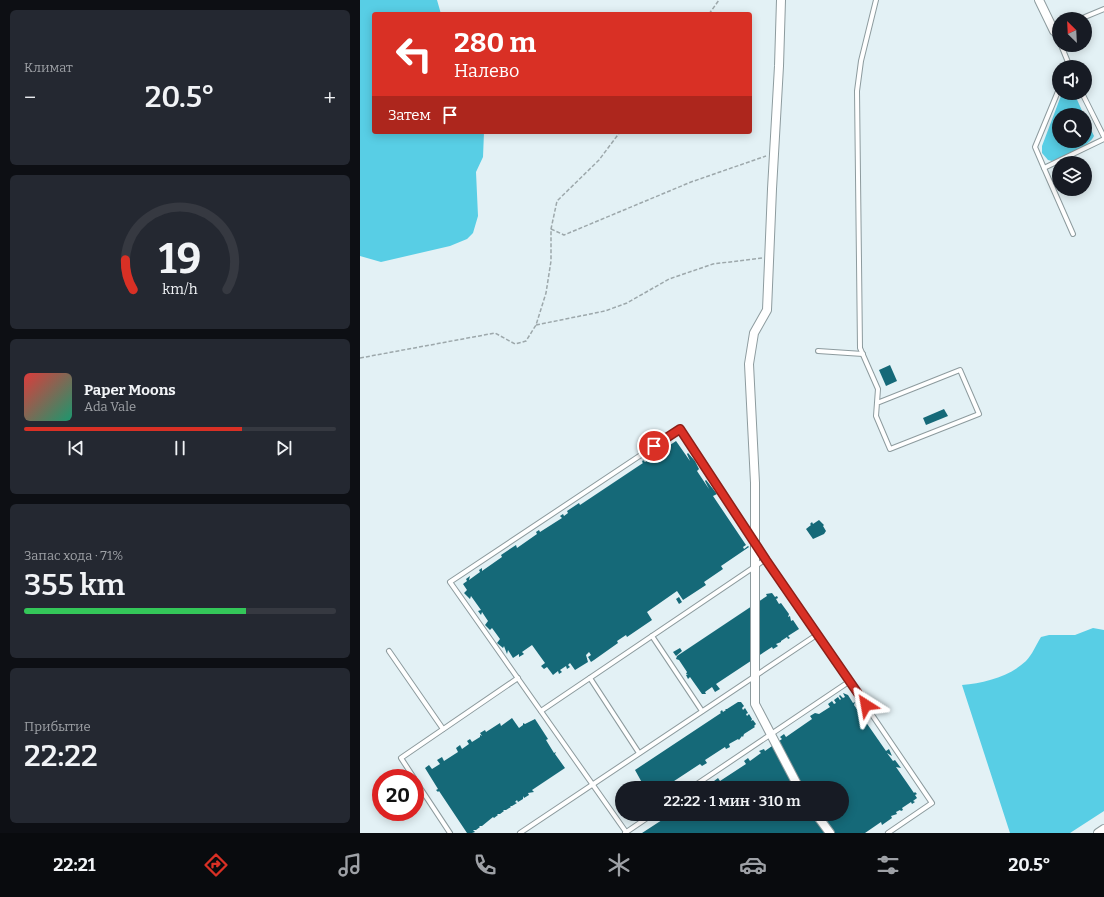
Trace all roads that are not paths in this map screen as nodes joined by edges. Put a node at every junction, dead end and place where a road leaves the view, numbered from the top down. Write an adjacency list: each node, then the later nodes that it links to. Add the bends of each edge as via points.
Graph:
1 (781, 0): 28 (street, via 768,310 754,333 749,364 755,483 755,704)
2 (876, 0): 13 (lane, via 861,61 857,91 860,348)
3 (1039, 0): 6 (street)
4 (1104, 8): 5 (lane)
5 (1092, 14)
6 (1052, 22)
7 (1054, 100): 10 (lane, via 1035,147)
8 (1085, 100): 9 (lane)
9 (1104, 138): 10 (lane)
10 (1044, 168): 11 (lane)
11 (1073, 234)
12 (818, 351): 13 (lane)
13 (863, 354): 14 (lane, via 878,389)
14 (877, 403): 14 (lane, via 960,370 979,414 890,449 876,416)
15 (766, 560): 16 (lane); 17 (lane); 19 (lane, via 680,429 450,582)
16 (818, 634): 21 (lane); 23 (lane)
17 (652, 636): 20 (lane); 23 (lane)
18 (389, 651): 24 (lane)
19 (518, 678): 22 (lane); 24 (lane)
20 (590, 678): 22 (lane); 25 (lane)
21 (850, 681): 27 (lane); 38 (lane, via 932,803)
22 (541, 711): 29 (lane)
23 (702, 711): 25 (lane)
24 (443, 729): 26 (lane, via 400,758)
25 (639, 753): 29 (lane)
26 (407, 769)
27 (701, 781)
28 (795, 781)
29 (592, 784): 35 (lane); 36 (lane)
30 (424, 794): 34 (lane)
31 (643, 821): 36 (lane)
32 (821, 821): 37 (street)
33 (1104, 829): 39 (street)
34 (450, 833)
35 (520, 833)
36 (625, 833)
37 (830, 833)
38 (888, 833)
39 (1098, 833)

